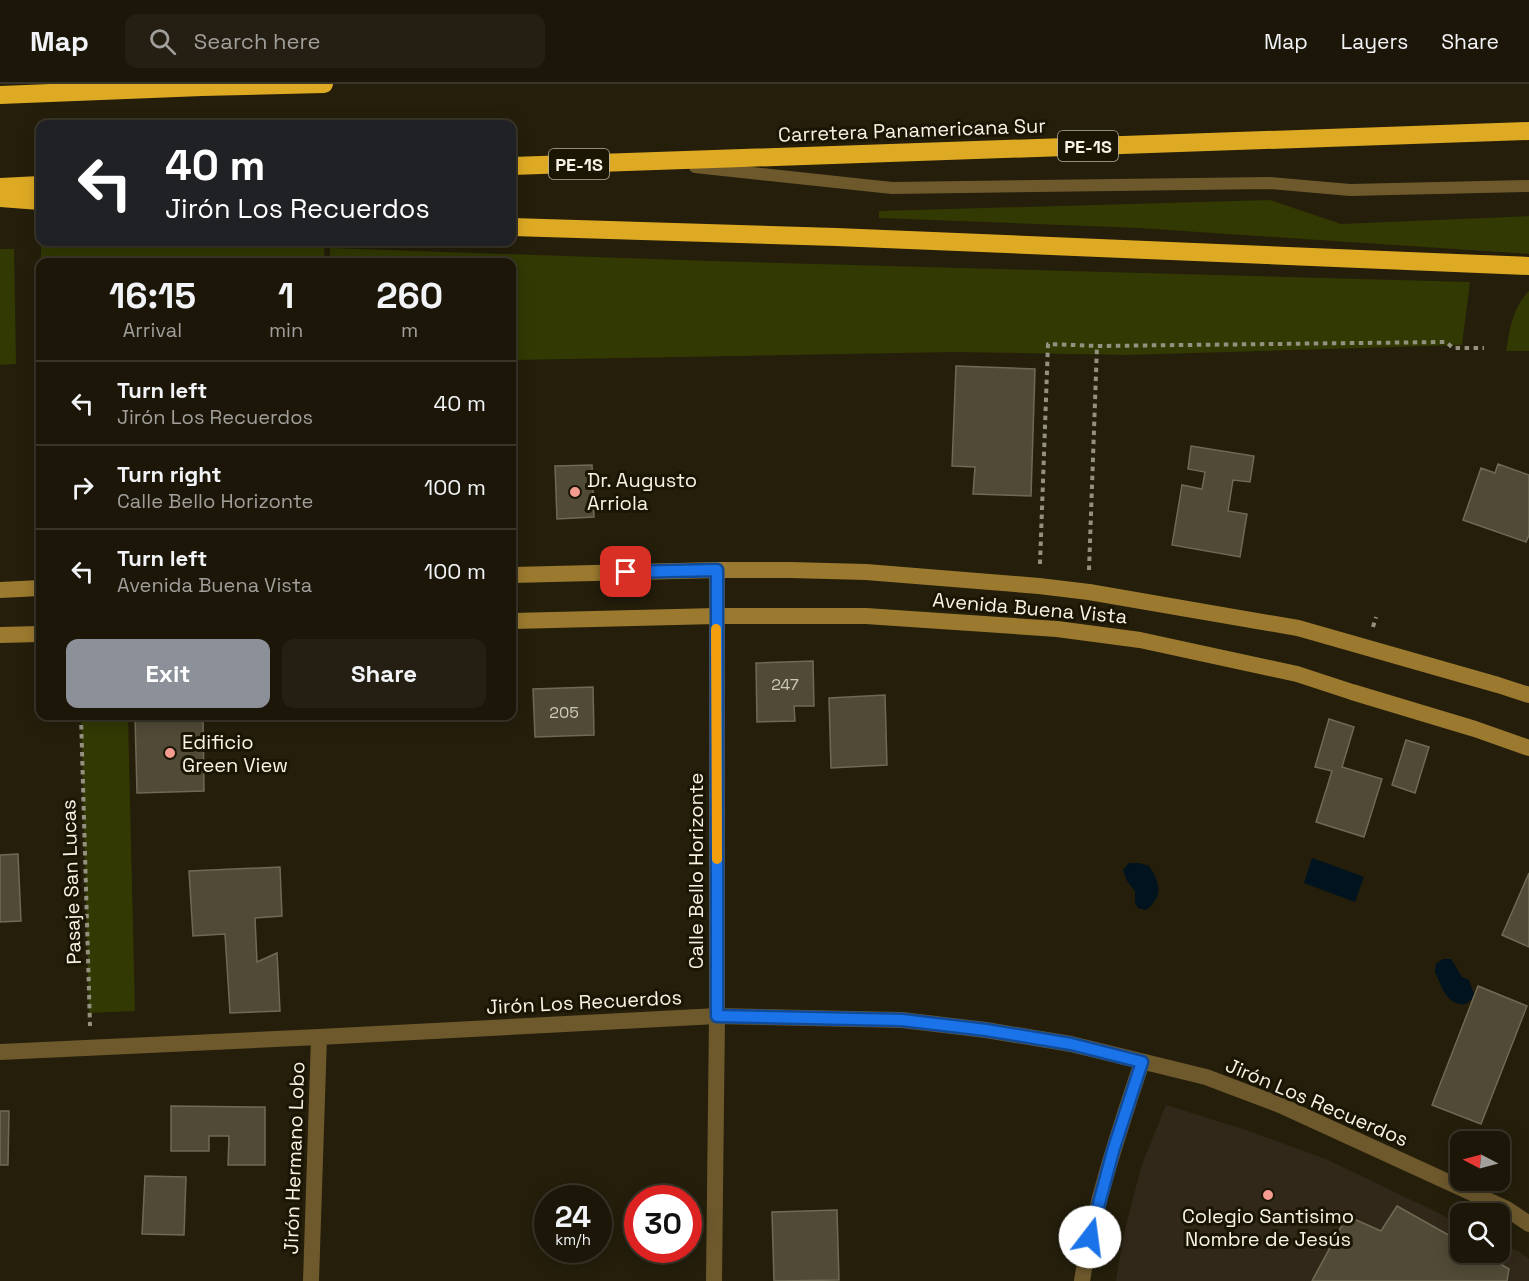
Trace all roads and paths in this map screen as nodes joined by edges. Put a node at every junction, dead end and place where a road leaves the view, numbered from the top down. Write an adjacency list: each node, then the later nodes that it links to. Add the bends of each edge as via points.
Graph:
1 (324, 84): 2 (highway)
2 (205, 85): 3 (highway)
3 (0, 95)
4 (1529, 131): 5 (highway, Carretera Panamericana Sur / PE-1S)
5 (646, 161): 6 (highway, Carretera Panamericana Sur / PE-1S); 8 (lane, via 892,188 1270,183 1350,190)
6 (516, 166)
7 (36, 185): 9 (highway)
8 (1529, 186)
9 (0, 187)
10 (0, 198): 11 (highway)
11 (36, 201)
12 (516, 227): 13 (highway)
13 (1529, 266)
14 (1098, 346): 15 (path, via 1446,342 1453,348); 18 (path, via 1048,344); 21 (path)
15 (1484, 348)
16 (717, 570): 17 (main road, Avenida Buena Vista); 18 (main road, Avenida Buena Vista, via 866,572); 22 (street, Calle Bello Horizonte)
17 (516, 575)
18 (1039, 586): 21 (main road, Avenida Buena Vista)
19 (36, 588): 20 (main road)
20 (0, 590)
21 (1089, 592): 26 (main road, Avenida Buena Vista, via 1298,628)
22 (716, 616): 23 (main road, Avenida Buena Vista); 28 (main road, Avenida Buena Vista, via 866,616 1057,629 1140,640 1297,674); 29 (street, Calle Bello Horizonte)
23 (516, 621)
24 (36, 634): 25 (main road)
25 (0, 635)
26 (1529, 695)
27 (81, 720): 31 (path, Pasaje San Lucas)
28 (1529, 748)
29 (717, 1016): 30 (street, Jirón Los Recuerdos); 33 (street, Jirón Los Recuerdos, via 902,1020 1071,1044); 36 (street, Calle Bello Horizonte)
30 (319, 1037): 31 (street, Jirón Los Recuerdos); 35 (street, Jirón Hermano Lobo)
31 (91, 1048): 32 (street, Jirón Los Recuerdos)
32 (0, 1052)
33 (1142, 1062): 34 (street, Jirón Los Recuerdos, via 1206,1077 1280,1105 1507,1209); 37 (street, via 1113,1151)
34 (1529, 1224)
35 (311, 1281)
36 (714, 1281)
37 (1082, 1281)

